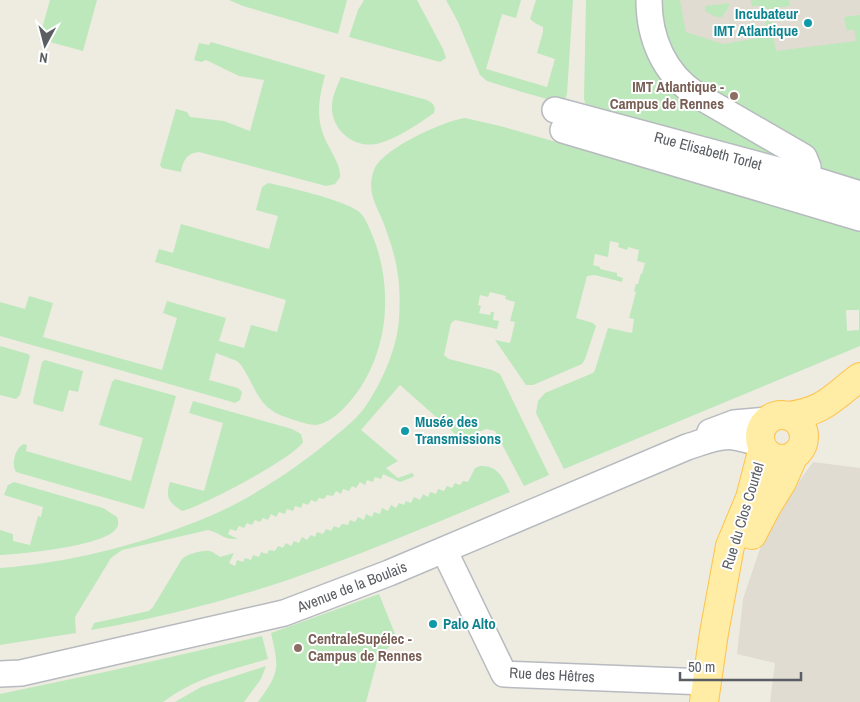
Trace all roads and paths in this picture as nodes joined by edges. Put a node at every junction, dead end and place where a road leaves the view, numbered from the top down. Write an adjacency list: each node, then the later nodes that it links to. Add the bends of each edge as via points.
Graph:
1 (649, 0): 2 (street, via 652,36 675,77 687,89 799,153 808,167)
2 (808, 178): 3 (street, Rue Elisabeth Torlet); 4 (street); 4 (street, Rue Elisabeth Torlet, via 559,120)
3 (860, 194)
4 (807, 203): 5 (street, Rue Elisabeth Torlet)
5 (860, 218)
6 (860, 377): 8 (main road, via 820,408)
7 (860, 395): 9 (main road, Rue du Clos Courtel, via 819,424)
8 (770, 432): 9 (main road, via 774,457 780,459); 9 (main road, via 796,420 804,434); 10 (street, Avenue de la Boulais, via 734,423 709,432 687,447); 12 (main road, Rue du Clos Courtel, via 750,498 730,546)
9 (799, 449): 12 (main road, Rue du Clos Courtel, via 758,523 738,572)
10 (444, 550): 11 (street, Avenue de la Boulais, via 284,613 20,673); 12 (street, Rue des Hêtres, via 504,674)
11 (0, 674)
12 (709, 695)

